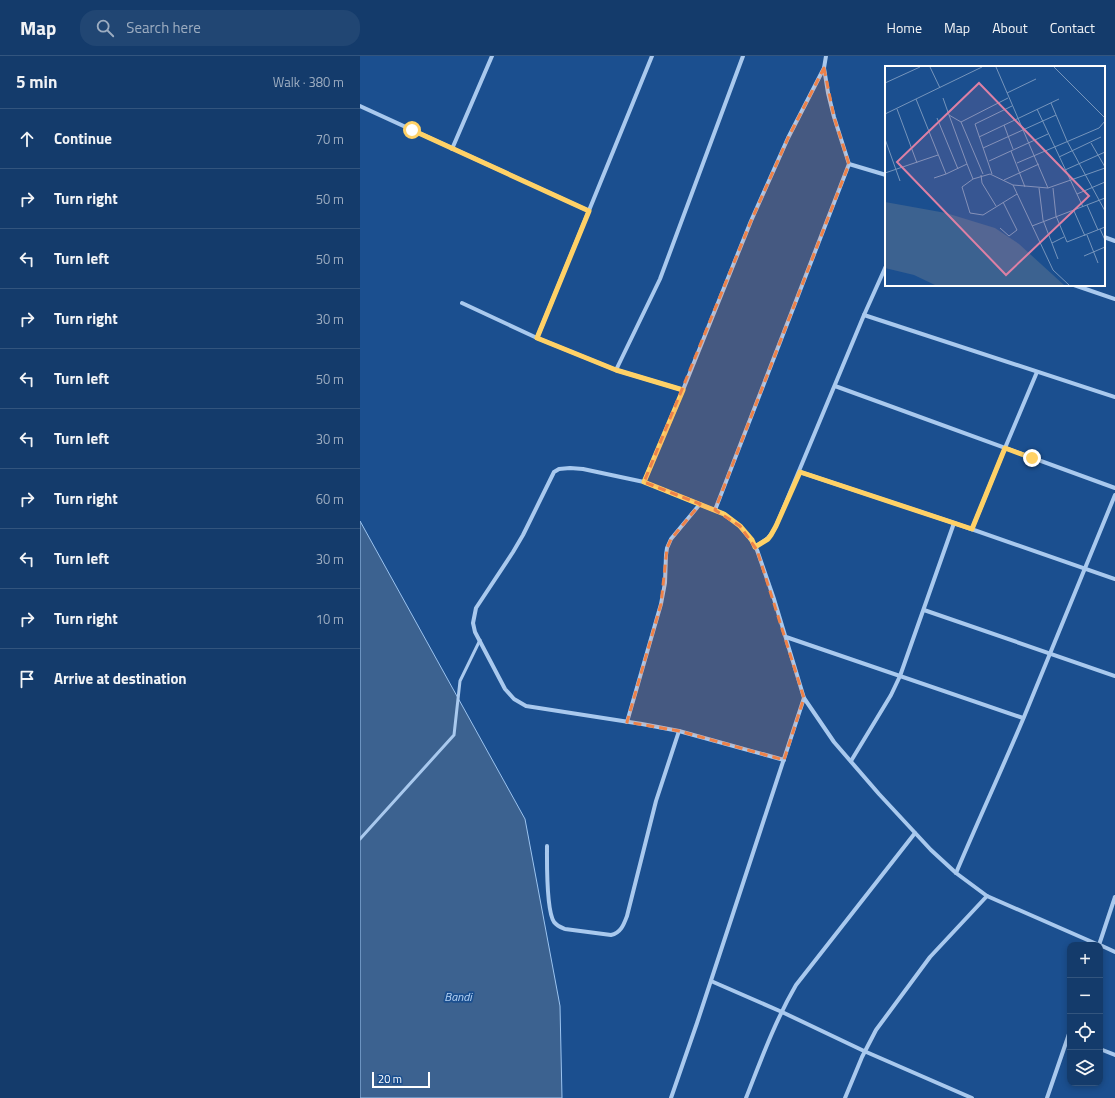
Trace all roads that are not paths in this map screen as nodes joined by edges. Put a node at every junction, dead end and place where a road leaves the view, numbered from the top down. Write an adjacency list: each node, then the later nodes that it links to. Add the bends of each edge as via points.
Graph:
1 (492, 56): 7 (street)
2 (652, 56): 10 (street)
3 (743, 56): 19 (street, via 660,279)
4 (826, 56): 5 (street)
5 (824, 68): 8 (street, via 834,117); 22 (street, via 784,145)
6 (360, 106): 7 (street)
7 (452, 148): 10 (street)
8 (849, 164): 9 (street); 30 (street)
9 (885, 175)
10 (589, 211): 18 (street)
11 (1105, 237): 12 (street)
12 (1115, 241)
13 (885, 268): 17 (street)
14 (1077, 286): 15 (street)
15 (1115, 299)
16 (462, 303): 18 (street)
17 (864, 315): 20 (street); 21 (street)
18 (537, 338): 19 (street)
19 (616, 370): 22 (street)
20 (1037, 372): 23 (street); 24 (street)
21 (835, 386): 24 (street); 25 (street)
22 (683, 390): 26 (street)
23 (1115, 397)
24 (1005, 448): 27 (street); 32 (street)
25 (800, 472): 31 (street); 33 (street, via 771,535)
26 (644, 482): 29 (street); 38 (street, via 583,469 559,469 554,472 520,540 476,608 473,623)
27 (1115, 488)
28 (1115, 495): 34 (street)
29 (700, 504): 30 (street); 44 (street, via 671,539 668,548 661,604)
30 (715, 510): 33 (street, via 740,526)
31 (954, 523): 32 (street); 36 (street)
32 (972, 529): 34 (street)
33 (755, 547): 37 (street)
34 (1084, 568): 35 (street); 39 (street)
35 (1115, 579)
36 (924, 610): 39 (street); 40 (street)
37 (786, 637): 40 (street); 42 (street)
38 (480, 640): 44 (street, via 505,689 520,703); 49 (lane, via 460,682 454,735)
39 (1050, 653): 41 (street); 43 (street)
40 (900, 676): 43 (street); 47 (street)
41 (1115, 676)
42 (804, 698): 46 (street); 47 (street, via 834,742)
43 (1023, 718): 51 (street)
44 (628, 722): 45 (street)
45 (679, 731): 46 (street); 50 (street, via 656,801 627,916 620,931 611,935 565,929 555,923 549,904)
46 (784, 760): 58 (street)
47 (851, 761): 48 (street)
48 (915, 833): 51 (street); 59 (street, via 796,985)
49 (360, 838)
50 (547, 846)
51 (956, 873): 52 (street)
52 (986, 896): 54 (street); 62 (street, via 930,957 876,1030)
53 (1115, 897): 55 (street)
54 (1092, 942)
55 (1100, 942)
56 (1103, 947): 57 (street)
57 (1115, 952)
58 (711, 981): 59 (street); 64 (street)
59 (782, 1012): 62 (street); 65 (street)
60 (1067, 1040): 68 (street)
61 (1102, 1050): 63 (street)
62 (864, 1051): 66 (street); 67 (street)
63 (1115, 1055)
64 (671, 1098)
65 (746, 1098)
66 (845, 1098)
67 (972, 1098)
68 (1047, 1098)

